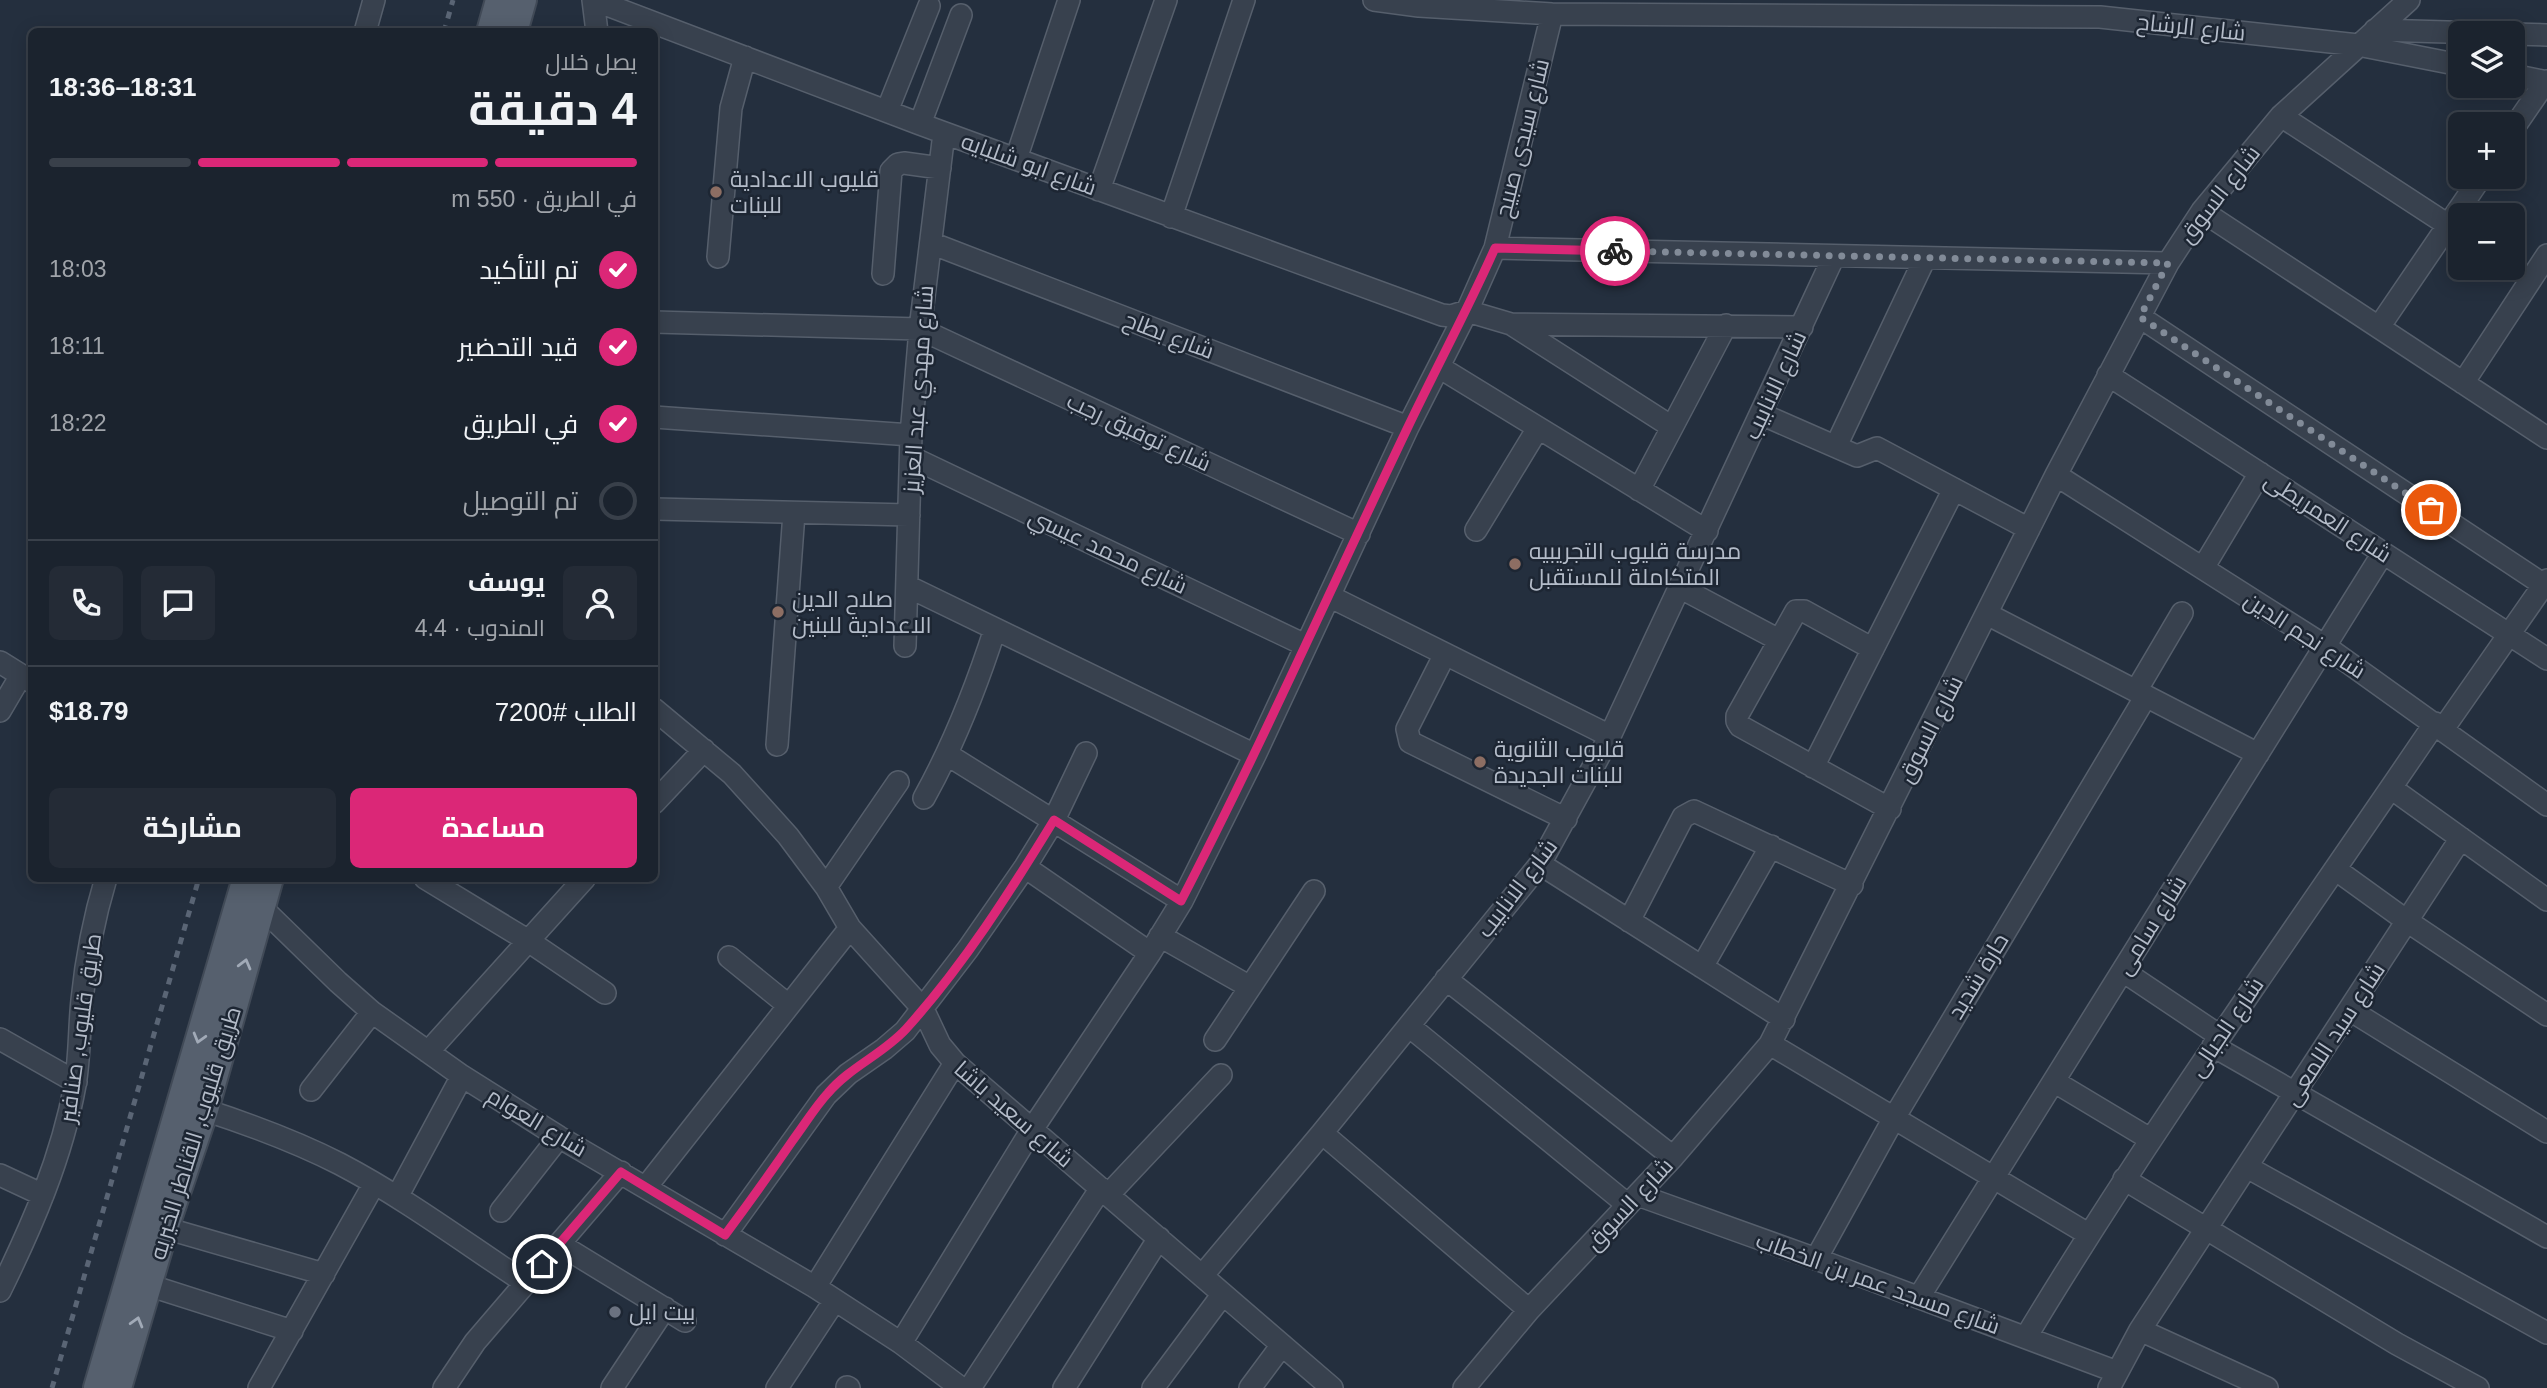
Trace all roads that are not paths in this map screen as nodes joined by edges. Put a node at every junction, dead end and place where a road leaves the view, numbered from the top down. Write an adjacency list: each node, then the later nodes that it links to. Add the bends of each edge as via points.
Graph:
1 (374, 0): 14 (street)
2 (499, 0): 15 (main road)
3 (523, 0): 16 (main road)
4 (593, 0): 17 (street); 23 (street, شارع ابو شلبايه)
5 (1069, 0): 32 (street)
6 (1166, 0): 34 (street)
7 (1244, 0): 36 (street)
8 (1374, 0): 12 (street, شارع الرشاح)
9 (2409, 0): 18 (street, شارع السوق)
10 (929, 6): 27 (street)
11 (2106, 8): 12 (street, شارع الرشاح); 22 (street, شارع الرشاح)
12 (1552, 14): 39 (street, شارع سيدى صبيح)
13 (961, 15): 30 (street)
14 (366, 28)
15 (491, 28)
16 (515, 28)
17 (596, 28)
18 (2375, 30): 19 (street); 22 (street, شارع السوق)
19 (2448, 32)
20 (2525, 34): 21 (street)
21 (2547, 35)
22 (2358, 45): 24 (street, شارع الرشاح); 29 (street, شارع السوق)
23 (746, 57): 27 (street, شارع ابو شلبايه); 42 (street, via 728,125)
24 (2448, 63)
25 (2525, 77): 26 (street)
26 (2546, 81): 28 (street)
27 (887, 111): 30 (street, شارع ابو شلبايه)
28 (2525, 112)
29 (2281, 116): 35 (street, شارع السوق); 37 (street)
30 (920, 124): 31 (street, شارع ابو شلبايه)
31 (944, 133): 32 (street, شارع ابو شلبايه); 33 (street, شارع مهدي عبد العزيز)
32 (1016, 159): 34 (street, شارع ابو شلبايه)
33 (940, 168): 38 (street, شارع مهدي عبد العزيز); 45 (street, via 904,163 891,171)
34 (1098, 190): 36 (street, شارع ابو شلبايه)
35 (2202, 211): 44 (street, شارع السوق); 52 (street)
36 (1171, 217): 46 (street, شارع ابو شلبايه, via 1442,315)
37 (2448, 225): 52 (street)
38 (930, 243): 53 (street, شارع مهدي عبد العزيز); 59 (street, شارع بطاح)
39 (1495, 248): 41 (street); 46 (street, شارع سيدى صبيح)
40 (2547, 255): 56 (street)
41 (1834, 256): 43 (street); 51 (street, شارع الانابيب)
42 (718, 257)
43 (1925, 258): 44 (street); 64 (street)
44 (2168, 263): 47 (street, شارع السوق)
45 (883, 274)
46 (1467, 311): 49 (street, شارع ابو شلبايه); 54 (street, شارع سيدى صبيح)
47 (2140, 317): 55 (street, شارع السوق); 79 (street)
48 (658, 322): 53 (street)
49 (1511, 324): 50 (street); 60 (street)
50 (1726, 325): 51 (street); 60 (street)
51 (1801, 327): 57 (street, شارع الانابيب)
52 (2379, 327): 56 (street)
53 (920, 330): 62 (street, شارع مهدي عبد العزيز); 76 (street, شارع توفيق رجب)
54 (1438, 367): 59 (street, شارع سيدى صبيح); 61 (street)
55 (2108, 375): 66 (street, شارع العمريطى); 67 (street, شارع السوق)
56 (2463, 383): 63 (street)
57 (1761, 414): 64 (street); 75 (street, شارع الانابيب)
58 (658, 417): 62 (street)
59 (1408, 427): 76 (street, شارع سيدى صبيح)
60 (1672, 427): 69 (street)
61 (1538, 428): 69 (street); 73 (street)
62 (911, 435): 65 (street, شارع مهدي عبد العزيز)
63 (2547, 439)
64 (1836, 446): 68 (street, via 1857,456 1877,448)
65 (911, 457): 72 (street, شارع مهدي عبد العزيز); 88 (street, شارع محمد عيسي)
66 (2260, 473): 77 (street, شارع العمريطى); 78 (street)
67 (2056, 475): 74 (street, شارع السوق); 78 (street, شارع نجم الدين)
68 (1954, 489): 74 (street); 91 (street)
69 (1639, 490): 75 (street)
70 (658, 509): 71 (street)
71 (794, 513): 72 (street); 101 (street)
72 (909, 515): 80 (street, شارع مهدي عبد العزيز)
73 (1476, 530)
74 (2029, 530): 84 (street, شارع السوق)
75 (1707, 531): 81 (street, شارع الانابيب)
76 (1359, 534): 82 (street, شارع سيدى صبيح)
77 (2383, 553): 86 (street, شارع العمريطى); 90 (street, شارع سامى)
78 (2203, 568): 90 (street, شارع نجم الدين)
79 (2546, 584): 86 (street, شارع الجبالى)
80 (907, 586): 85 (street); 89 (street, شارع مهدي عبد العزيز)
81 (1681, 588): 87 (street); 100 (street, شارع الانابيب)
82 (1329, 596): 88 (street, شارع سيدى صبيح); 92 (street)
83 (2182, 613): 96 (street, حارة شديد)
84 (1987, 614): 96 (street); 113 (street, شارع السوق)
85 (995, 629): 105 (street, via 971,702); 106 (street)
86 (2508, 634): 93 (street, شارع العمريطى); 99 (street, شارع الجبالى)
87 (1779, 640): 91 (street, via 1794,613 1801,611); 107 (street, via 1737,723)
88 (1306, 645): 106 (street, شارع سيدى صبيح)
89 (905, 646)
90 (2325, 646): 99 (street, شارع نجم الدين); 104 (street, شارع سامى)
91 (1873, 649): 107 (street)
92 (1445, 654): 100 (street); 114 (street, via 1407,729 1410,742)
93 (2547, 659)
94 (0, 662): 95 (street)
95 (26, 680): 97 (street)
96 (2141, 694): 104 (street); 162 (street, حارة شديد)
97 (0, 710)
98 (658, 712): 102 (street, شارع سعيد باشا)
99 (2439, 726): 109 (street, شارع الجبالى); 112 (street, شارع نجم الدين)
100 (1610, 736): 114 (street, شارع الانابيب)
101 (777, 745)
102 (704, 750): 111 (street); 126 (street, شارع سعيد باشا, via 760,804)
103 (1086, 753): 115 (street)
104 (2258, 754): 138 (street, شارع سامى)
105 (947, 755): 110 (street); 115 (street)
106 (1255, 755): 130 (street, شارع سيدى صبيح)
107 (1813, 766): 113 (street)
108 (898, 782): 126 (street)
109 (2391, 788): 116 (street); 120 (street, شارع الجبالى)
110 (924, 798)
111 (658, 799)
112 (2547, 805)
113 (1890, 809): 125 (street, شارع السوق)
114 (1566, 819): 118 (street, شارع الانابيب)
115 (1054, 820): 119 (street); 130 (street)
116 (2461, 838): 129 (street); 132 (street, شارع سيد اللمعى)
117 (1771, 846): 125 (street); 131 (street, via 1699,811 1690,811); 137 (street)
118 (1540, 864): 131 (street); 139 (street, شارع الانابيب)
119 (1025, 867): 135 (street); 143 (street)
120 (2335, 869): 132 (street); 151 (street, شارع الجبالى)
121 (105, 882): 157 (street, طريق قليوب, صنافير, via 82,998)
122 (264, 882): 128 (main road, طريق قليوب, القناطر الخيريه)
123 (432, 882): 134 (street)
124 (581, 882): 134 (street)
125 (1852, 885): 147 (street, شارع السوق)
126 (826, 887): 133 (street, شارع سعيد باشا)
127 (1314, 891): 140 (street)
128 (249, 893): 145 (street, شارع العوام); 161 (main road, طريق قليوب, القناطر الخيريه, one-way to 128); 209 (main road, طريق قليوب, القناطر الخيريه, one-way to 209)
129 (2547, 900)
130 (1181, 901): 135 (street, شارع سيدى صبيح)
131 (1629, 921): 137 (street)
132 (2407, 921): 144 (street, شارع سيد اللمعى); 146 (street)
133 (850, 928): 142 (street); 143 (street, شارع سعيد باشا)
134 (527, 940): 141 (street); 153 (street)
135 (1155, 944): 140 (street); 163 (street, شارع سيدى صبيح)
136 (729, 957): 142 (street)
137 (1702, 967): 147 (street)
138 (2123, 971): 151 (street); 158 (street, شارع سامى)
139 (1446, 979): 148 (street, شارع الانابيب); 168 (street)
140 (1250, 987): 150 (street)
141 (605, 993)
142 (788, 1005): 175 (street)
143 (923, 1009): 154 (street, شارع سعيد باشا, via 940,1045); 184 (street, via 905,1031 826,1095)
144 (2350, 1010): 160 (street, شارع سيد اللمعى); 164 (street)
145 (372, 1012): 153 (street, شارع العوام); 159 (street)
146 (2547, 1015)
147 (1784, 1019): 152 (street, شارع السوق)
148 (1409, 1026): 165 (street, شارع الانابيب); 179 (street, شارع مسجد عمر بن الخطاب)
149 (0, 1039): 157 (street)
150 (1214, 1040)
151 (2216, 1041): 160 (street); 167 (street, شارع الجبالى)
152 (1770, 1044): 162 (street); 168 (street, شارع السوق)
153 (428, 1052): 156 (street, شارع العوام)
154 (955, 1063): 163 (street, شارع سعيد باشا); 193 (street)
155 (1221, 1075): 176 (street)
156 (462, 1076): 166 (street, شارع العوام); 178 (street)
157 (76, 1082): 177 (street, طريق قليوب, صنافير)
158 (2054, 1082): 167 (street); 172 (street, شارع سامى)
159 (311, 1090)
160 (2296, 1092): 169 (street, شارع سيد اللمعى); 185 (street)
161 (205, 1110): 174 (street, via 297,1144); 181 (main road, طريق قليوب, القناطر الخيريه)
162 (1894, 1118): 172 (street); 188 (street, حارة شديد)
163 (1031, 1130): 176 (street, شارع سعيد باشا); 205 (street, شارع سيدى صبيح)
164 (2547, 1132)
165 (1322, 1133): 190 (street, شارع الانابيب); 199 (street)
166 (559, 1137): 170 (street, شارع العوام); 180 (street)
167 (2150, 1139): 173 (street, شارع الجبالى)
168 (1673, 1157): 179 (street, شارع السوق)
169 (2247, 1167): 182 (street, شارع سيد اللمعى); 203 (street)
170 (621, 1172): 175 (street, شارع العوام); 187 (street)
171 (0, 1175): 177 (street)
172 (1994, 1177): 183 (street); 196 (street, شارع سامى)
173 (2124, 1179): 182 (street); 183 (street, شارع الجبالى)
174 (374, 1184): 178 (street); 189 (street)
175 (646, 1187): 184 (street, شارع العوام)
176 (1104, 1192): 186 (street, شارع سعيد باشا); 215 (street)
177 (43, 1195): 194 (street, طريق قليوب, صنافير)
178 (397, 1197): 191 (street)
179 (1633, 1200): 188 (street, شارع مسجد عمر بن الخطاب); 199 (street, شارع السوق)
180 (501, 1211)
181 (165, 1228): 189 (street); 192 (main road, طريق قليوب, القناطر الخيريه)
182 (2207, 1229): 201 (street, شارع سيد اللمعى); 222 (street)
183 (2088, 1234): 204 (street, شارع الجبالى)
184 (725, 1235): 193 (street, شارع العوام)
185 (2547, 1237)
186 (1159, 1238): 190 (street, شارع سعيد باشا); 216 (street)
187 (559, 1244): 191 (street); 198 (street)
188 (1816, 1259): 196 (street, شارع مسجد عمر بن الخطاب)
189 (324, 1274): 202 (street)
190 (1202, 1276): 195 (street, شارع سعيد باشا)
191 (526, 1283): 212 (street, via 475,1342)
192 (148, 1285): 202 (street); 210 (main road, طريق قليوب, القناطر الخيريه, one-way to 192)
193 (815, 1287): 197 (street, شارع العوام)
194 (0, 1291)
195 (1223, 1294): 206 (street, شارع سعيد باشا); 217 (street)
196 (1919, 1297): 204 (street, شارع مسجد عمر بن الخطاب)
197 (835, 1300): 205 (street, شارع العوام); 214 (street)
198 (665, 1308): 200 (street); 213 (street)
199 (1529, 1310): 220 (street, شارع السوق)
200 (685, 1321)
201 (2140, 1330): 207 (street, شارع سيد اللمعى); 221 (street)
202 (292, 1331): 211 (street)
203 (2547, 1333)
204 (2026, 1337): 207 (street, شارع مسجد عمر بن الخطاب)
205 (901, 1343): 208 (street, شارع العوام)
206 (1282, 1345): 218 (street); 219 (street, شارع سعيد باشا)
207 (2113, 1380)
208 (951, 1385)
209 (97, 1388)
210 (118, 1388)
211 (260, 1388)
212 (444, 1388)
213 (612, 1388)
214 (777, 1388)
215 (970, 1388)
216 (1064, 1388)
217 (1153, 1388)
218 (1250, 1388)
219 (1332, 1388)
220 (1464, 1388)
221 (2267, 1388)
222 (2478, 1388)

